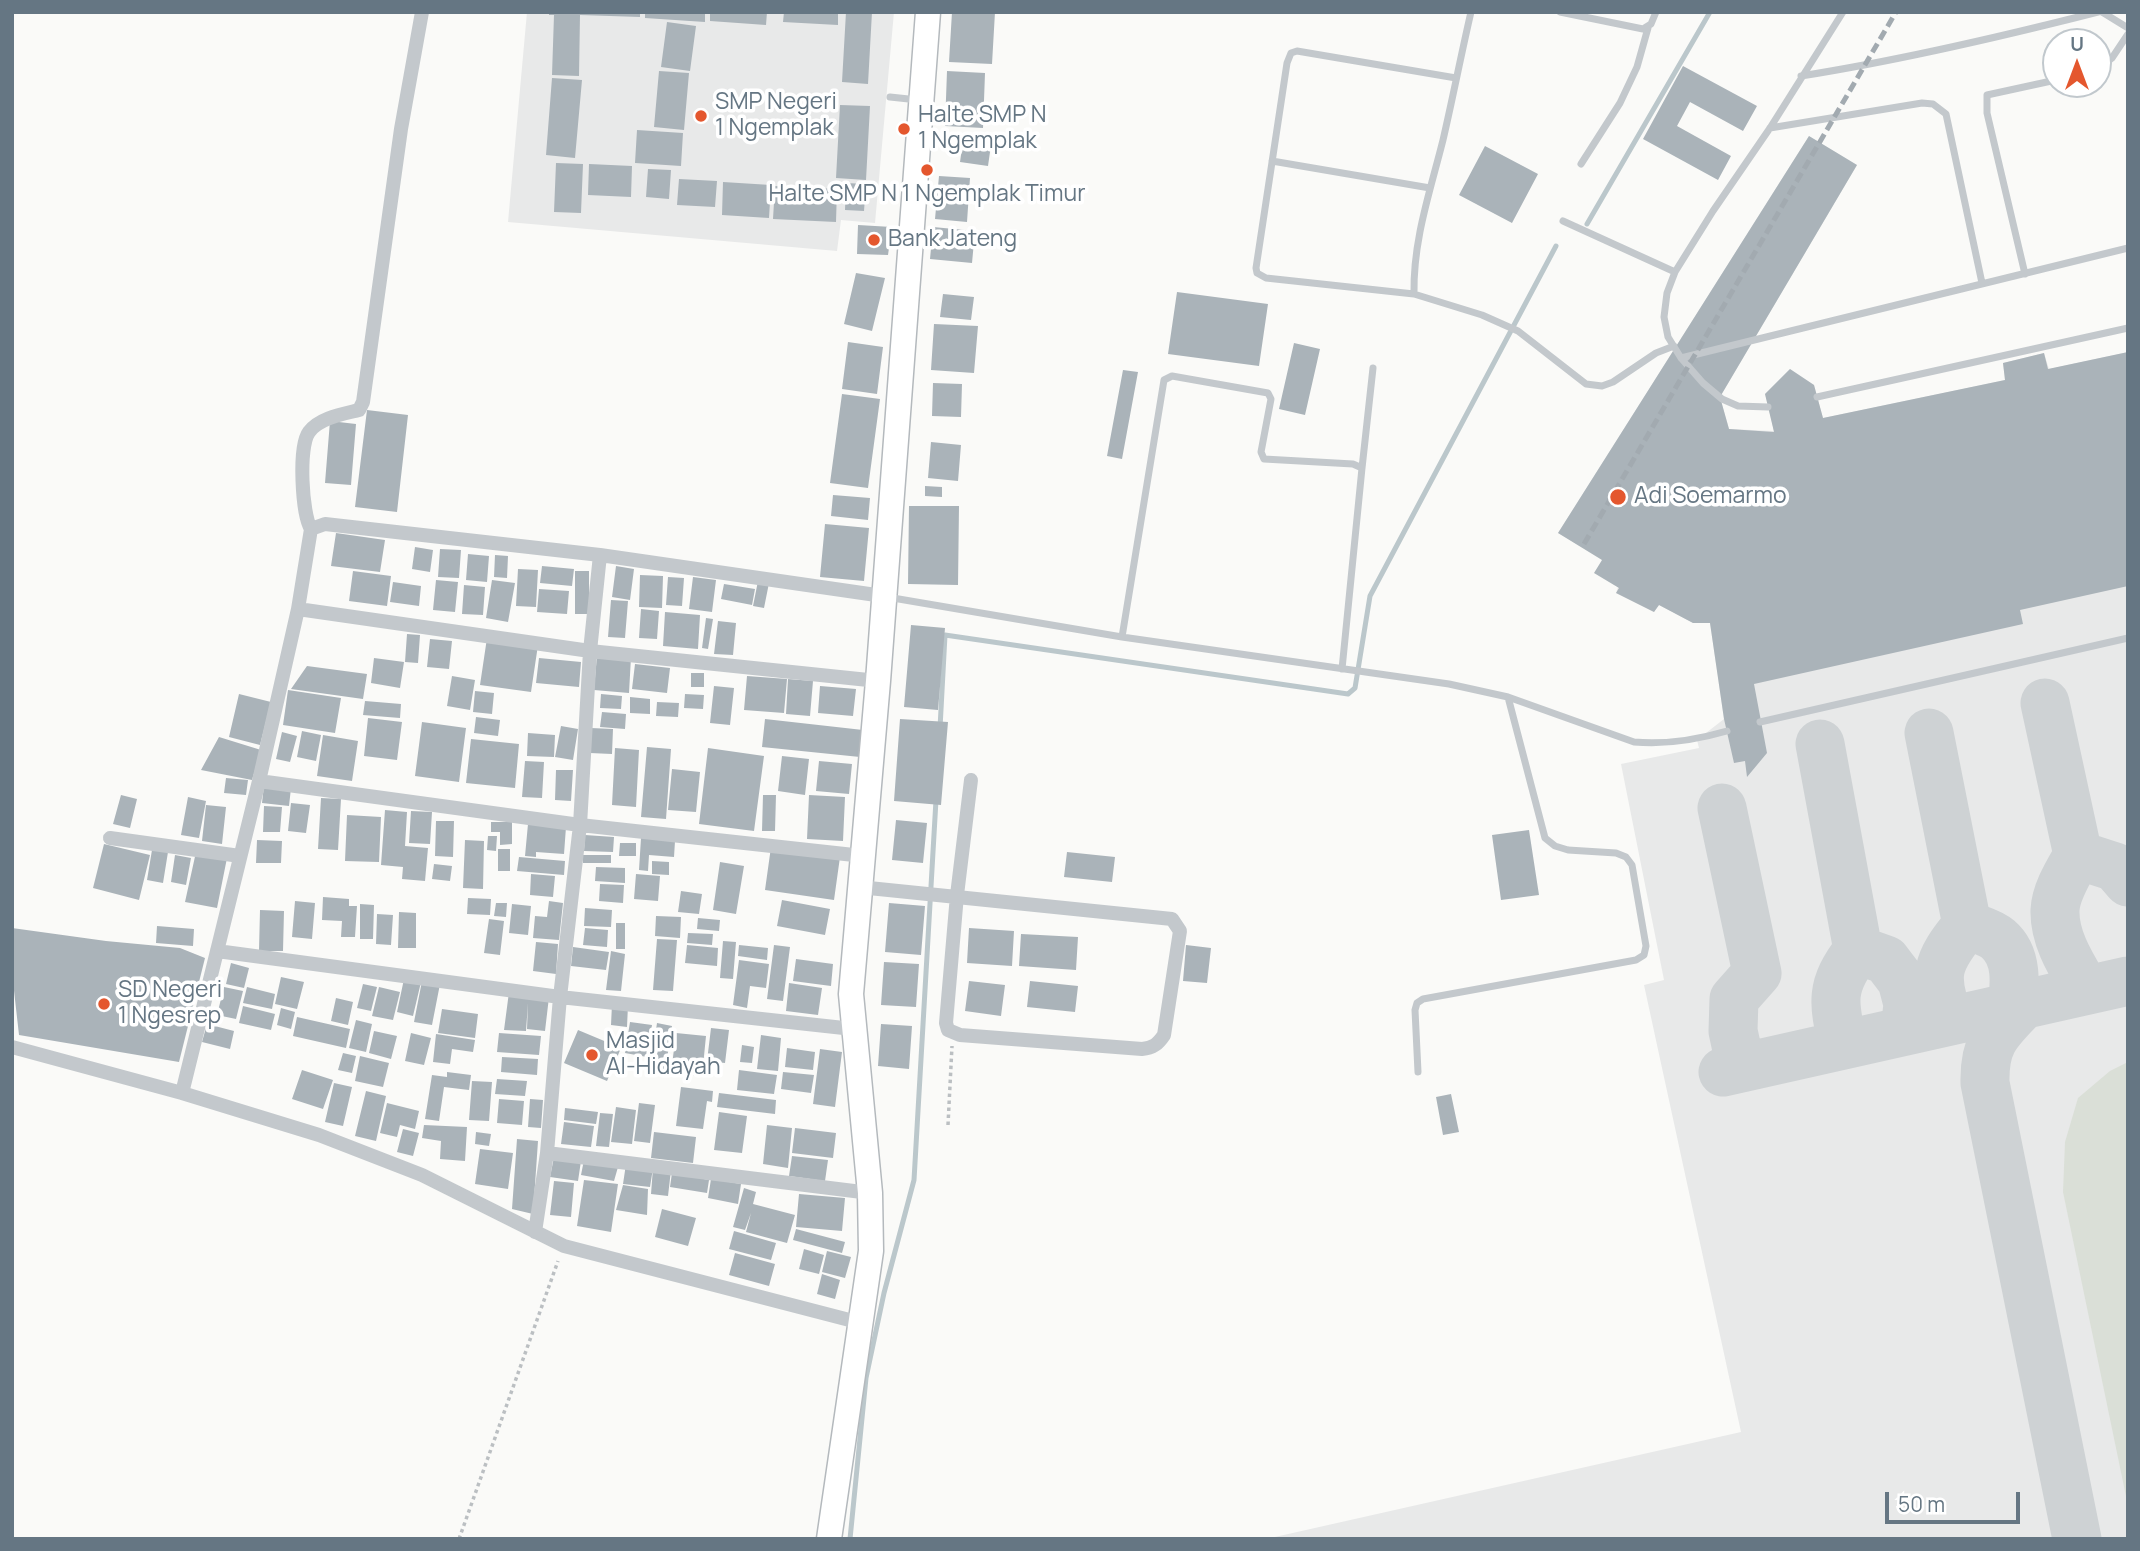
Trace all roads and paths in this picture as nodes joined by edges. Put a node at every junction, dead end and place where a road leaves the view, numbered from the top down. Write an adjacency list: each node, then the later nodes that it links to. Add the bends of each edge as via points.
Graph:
1 (422, 12): 34 (street, via 363,402 361,409 316,426 305,439 304,514)
2 (928, 12): 16 (highway)
3 (1471, 12): 13 (lane)
4 (1560, 12): 9 (lane)
5 (1656, 12): 9 (lane)
6 (1843, 12): 12 (lane)
7 (2100, 12): 8 (lane); 12 (lane, via 1993,39)
8 (2128, 27)
9 (1648, 28): 19 (lane, via 1620,103)
10 (2128, 34): 11 (lane)
11 (2112, 58)
12 (1801, 76): 17 (lane)
13 (1456, 78): 18 (lane, via 1291,53); 20 (lane)
14 (2042, 83): 24 (lane, via 1987,96 1987,113)
15 (890, 97): 16 (lane)
16 (922, 100): 36 (highway)
17 (1770, 128): 23 (lane); 25 (lane, via 1933,104 1946,114)
18 (1272, 161): 20 (lane); 26 (lane, via 1257,273 1266,278)
19 (1581, 164)
20 (1430, 188): 26 (lane, via 1416,245)
21 (1563, 221): 23 (lane)
22 (2128, 248): 24 (lane)
23 (1675, 272): 28 (lane, via 1664,317)
24 (2025, 274): 25 (lane)
25 (1982, 283): 29 (lane)
26 (1414, 294): 28 (lane, via 1518,331 1586,384 1613,382)
27 (2128, 328): 31 (lane)
28 (1674, 346): 29 (lane)
29 (1681, 358): 32 (lane, via 1722,399 1738,406)
30 (1373, 368): 33 (lane)
31 (1817, 397)
32 (1768, 407)
33 (1362, 468): 38 (lane, via 1265,459 1261,453 1271,399 1268,393 1165,378); 41 (lane)
34 (310, 529): 35 (street, via 325,524); 37 (street)
35 (600, 555): 36 (street); 40 (street)
36 (883, 596): 38 (lane); 42 (highway)
37 (298, 609): 40 (street); 47 (street)
38 (1122, 637): 41 (lane)
39 (2128, 638): 44 (lane)
40 (590, 650): 42 (street); 48 (street)
41 (1342, 669): 43 (lane)
42 (878, 681): 51 (highway)
43 (1508, 697): 45 (lane, via 1634,742 1697,740); 59 (lane, via 1545,838 1568,850 1626,857 1632,865 1644,955 1423,999 1415,1010)
44 (1760, 722)
45 (1727, 731)
46 (971, 780): 53 (street)
47 (259, 781): 48 (street); 50 (street)
48 (580, 825): 51 (street); 55 (street)
49 (110, 838): 50 (street)
50 (240, 856): 54 (street)
51 (863, 856): 52 (highway)
52 (859, 887): 53 (street); 56 (highway, via 851,993)
53 (955, 895): 57 (street, via 946,1023); 57 (street, via 1170,918 1180,931 1164,1035 1151,1048)
54 (217, 951): 55 (street); 60 (street)
55 (560, 996): 56 (street); 62 (street)
56 (853, 1029): 63 (highway)
57 (954, 1034): 61 (path)
58 (12, 1047): 60 (street)
59 (1418, 1072)
60 (182, 1093): 64 (street, via 376,1155)
61 (948, 1125)
62 (547, 1153): 63 (street); 64 (street)
63 (870, 1193): 66 (highway, via 871,1251)
64 (535, 1231): 65 (street)
65 (564, 1246): 66 (street); 67 (path)
66 (862, 1323): 68 (highway)
67 (459, 1539)
68 (829, 1539)

